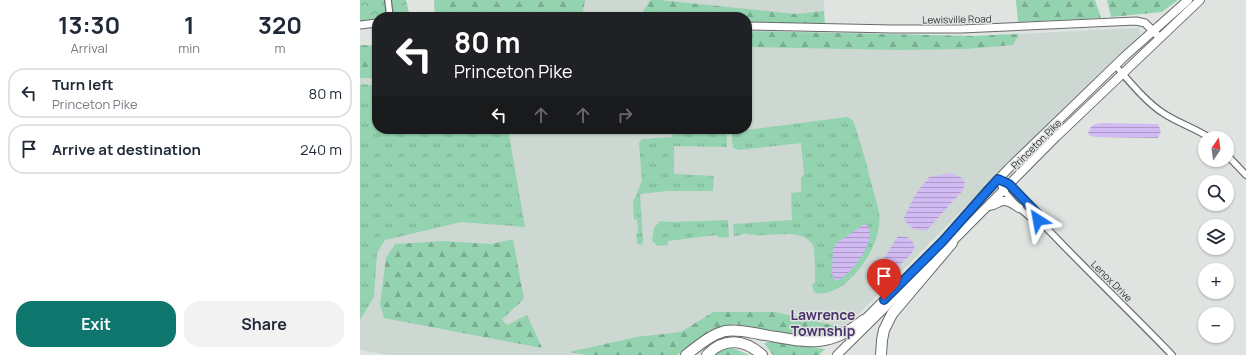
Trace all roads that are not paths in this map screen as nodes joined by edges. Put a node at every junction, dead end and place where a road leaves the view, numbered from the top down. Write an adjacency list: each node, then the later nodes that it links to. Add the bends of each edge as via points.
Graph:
1 (388, 0): 4 (street)
2 (1188, 0): 8 (main road, Princeton Pike)
3 (1200, 0): 9 (main road, Princeton Pike)
4 (389, 12)
5 (372, 23): 6 (street)
6 (360, 24)
7 (752, 26): 8 (street, Lewisville Road, via 961,29 1136,21 1145,23)
8 (1153, 30): 9 (street, Lewisville Road); 10 (main road, Princeton Pike)
9 (1160, 38): 11 (main road, Princeton Pike)
10 (1115, 65): 11 (street); 15 (main road, Princeton Pike)
11 (1122, 74): 12 (street, via 1154,107); 16 (main road, Princeton Pike)
12 (1198, 131)
13 (1234, 162): 14 (street)
14 (1246, 175)
15 (998, 179): 16 (street, Lenox Drive); 21 (main road, Princeton Pike, via 943,241)
16 (1006, 187): 17 (main road, Princeton Pike); 18 (street, Lenox Drive); 19 (street, Lenox Drive, via 1038,214)
17 (988, 206): 18 (main road, via 1002,201); 20 (main road, Princeton Pike)
18 (1019, 208): 19 (street, Lenox Drive, via 1031,218)
19 (1038, 220): 28 (street, Lenox Drive)
20 (952, 243): 26 (main road, Princeton Pike); 27 (highway, via 892,314 884,330)
21 (864, 320): 22 (highway, via 845,334 820,341 803,341 740,331 725,332 710,338); 25 (main road, Princeton Pike)
22 (686, 355)
23 (706, 355): 24 (highway, via 716,346 734,342 746,344)
24 (762, 355)
25 (830, 355)
26 (836, 355)
27 (881, 355)
28 (1172, 355)

